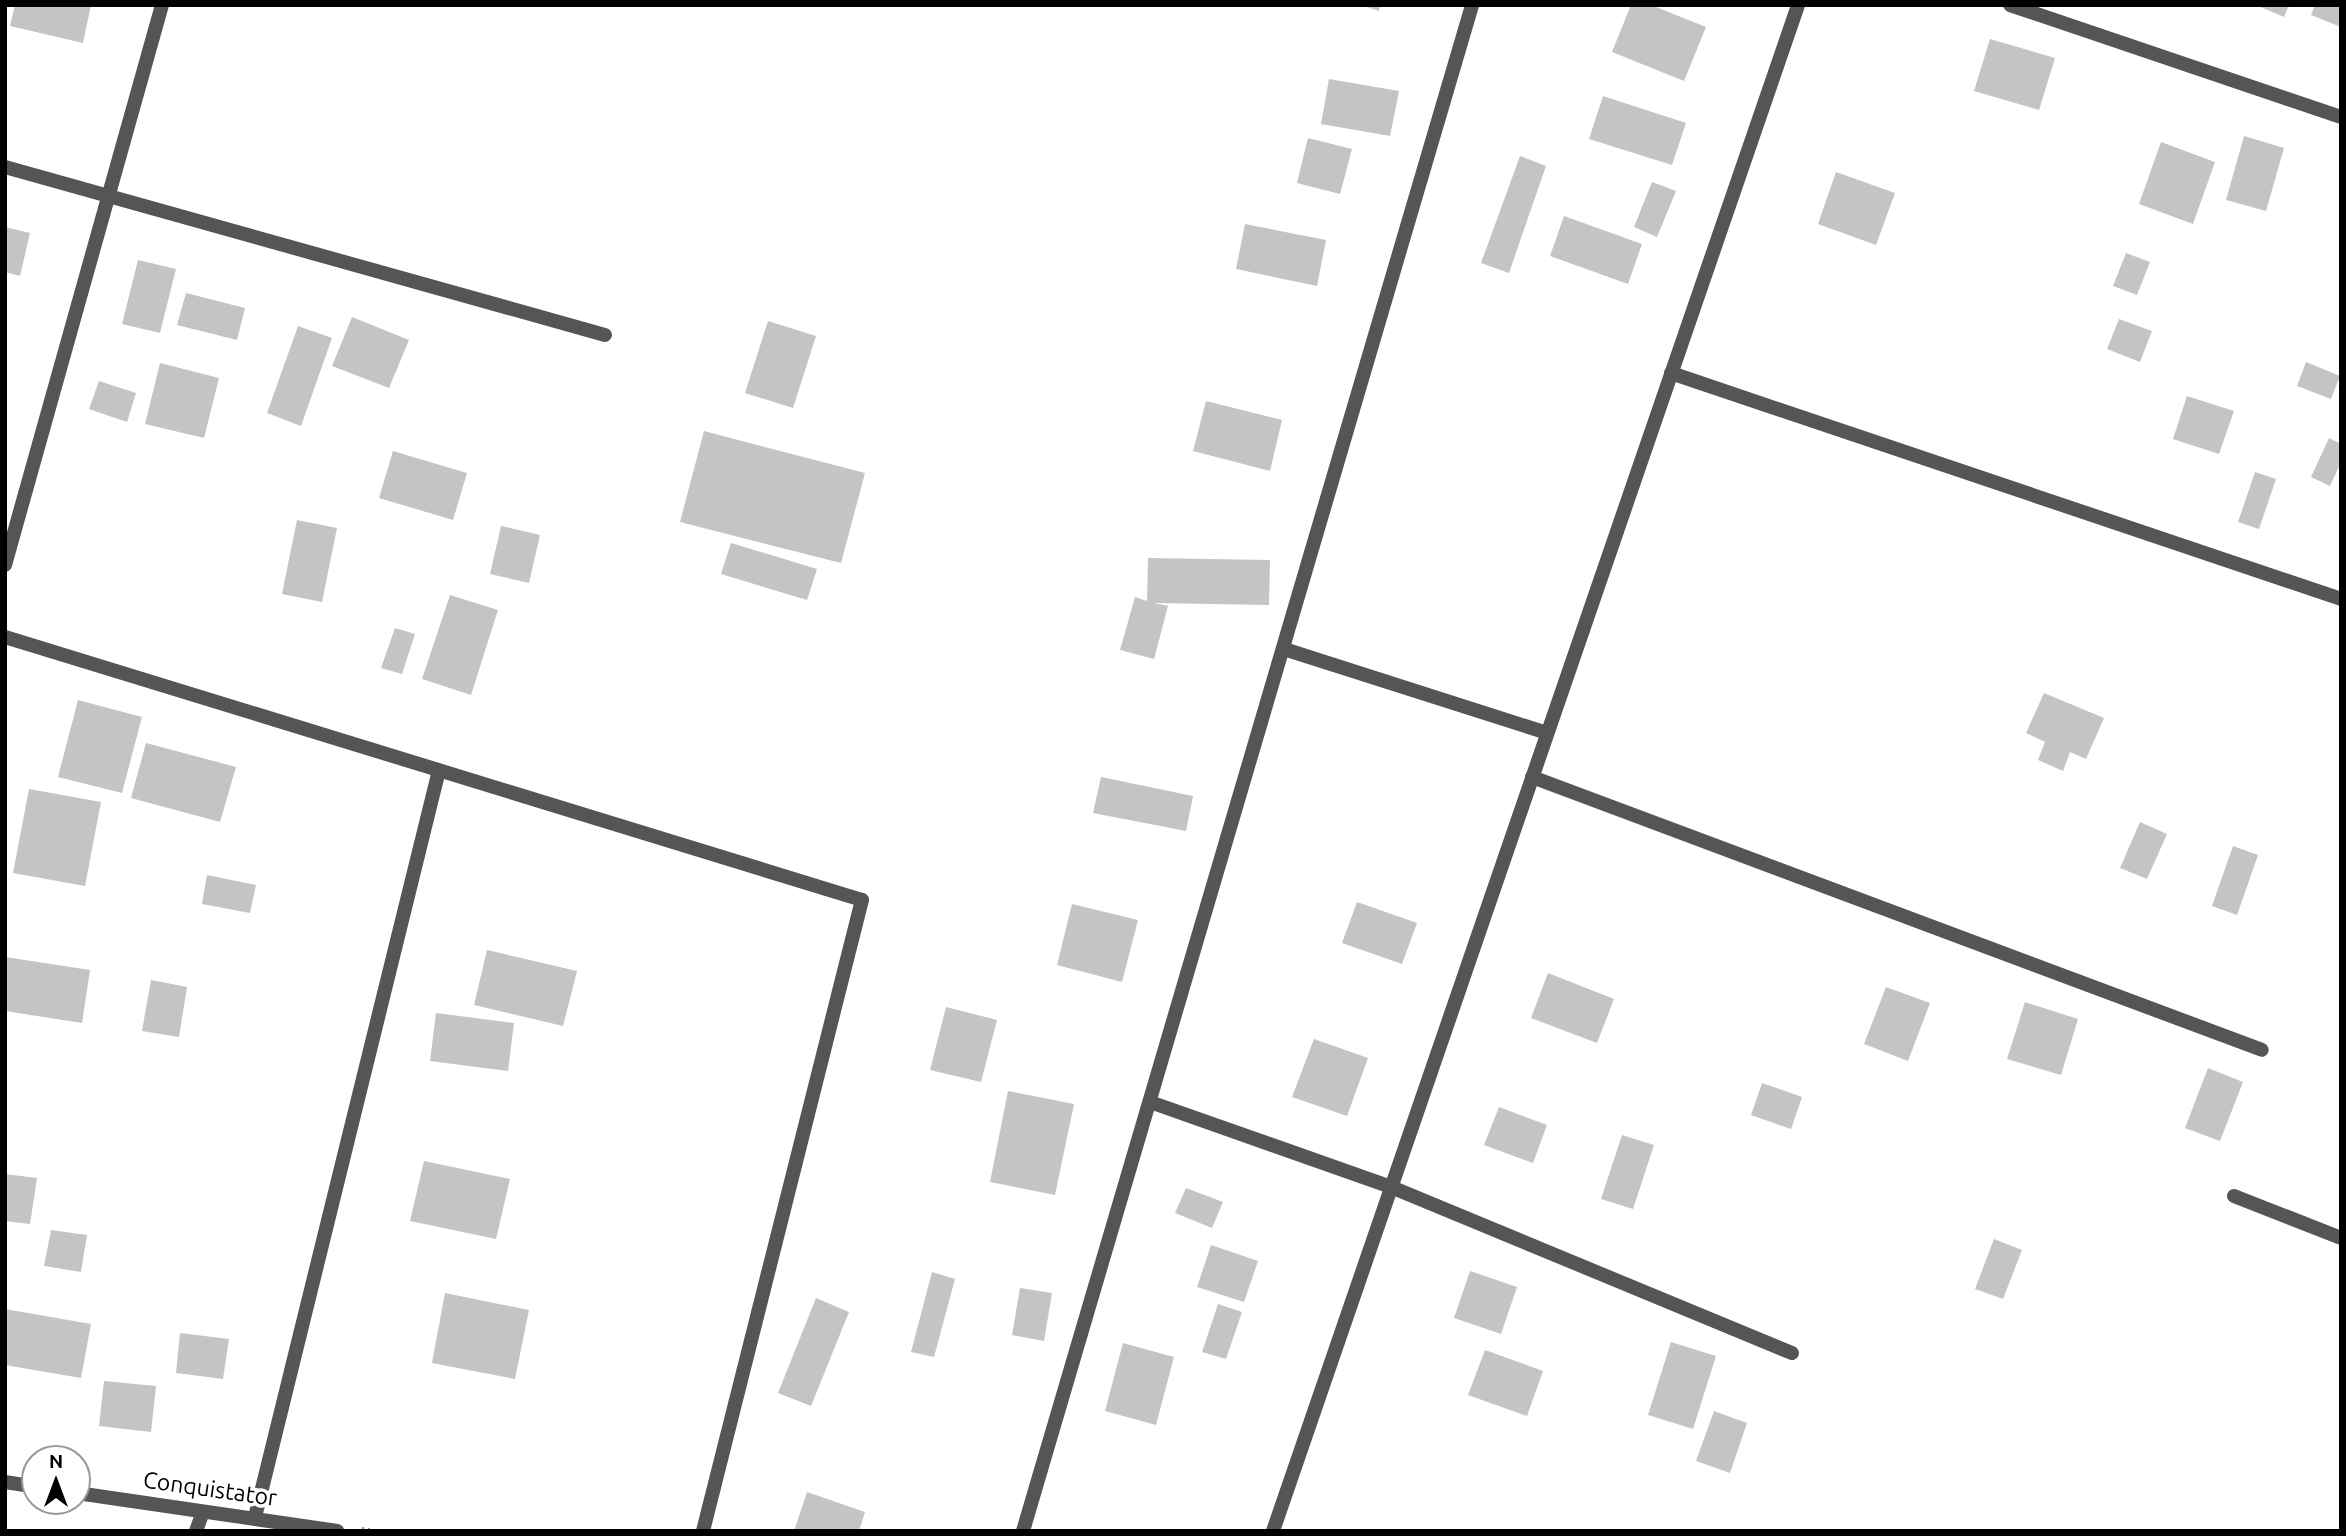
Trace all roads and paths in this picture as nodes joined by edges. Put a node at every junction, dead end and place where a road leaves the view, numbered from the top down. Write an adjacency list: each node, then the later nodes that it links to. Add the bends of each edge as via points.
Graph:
1 (162, 5): 7 (street)
2 (1472, 5): 13 (street)
3 (1798, 5): 9 (street)
4 (2010, 5): 5 (street)
5 (2341, 117)
6 (5, 167): 7 (street)
7 (108, 196): 8 (street); 10 (street)
8 (605, 335)
9 (1671, 373): 11 (street); 14 (street)
10 (5, 565)
11 (2341, 599)
12 (5, 636): 15 (street)
13 (1284, 649): 14 (street); 18 (street)
14 (1547, 733): 16 (street)
15 (439, 770): 25 (street); 28 (street, via 862,901)
16 (1532, 777): 17 (street); 19 (street)
17 (2262, 1049)
18 (1150, 1102): 19 (street); 29 (street)
19 (1391, 1187): 22 (street); 30 (street)
20 (2234, 1196): 21 (street)
21 (2341, 1238)
22 (1792, 1353)
23 (91, 1495): 24 (street, Conquistator)
24 (203, 1512): 25 (street, Conquistator); 26 (street)
25 (255, 1517): 27 (street, Conquistator)
26 (196, 1531)
27 (337, 1531)
28 (703, 1531)
29 (1023, 1531)
30 (1273, 1531)

